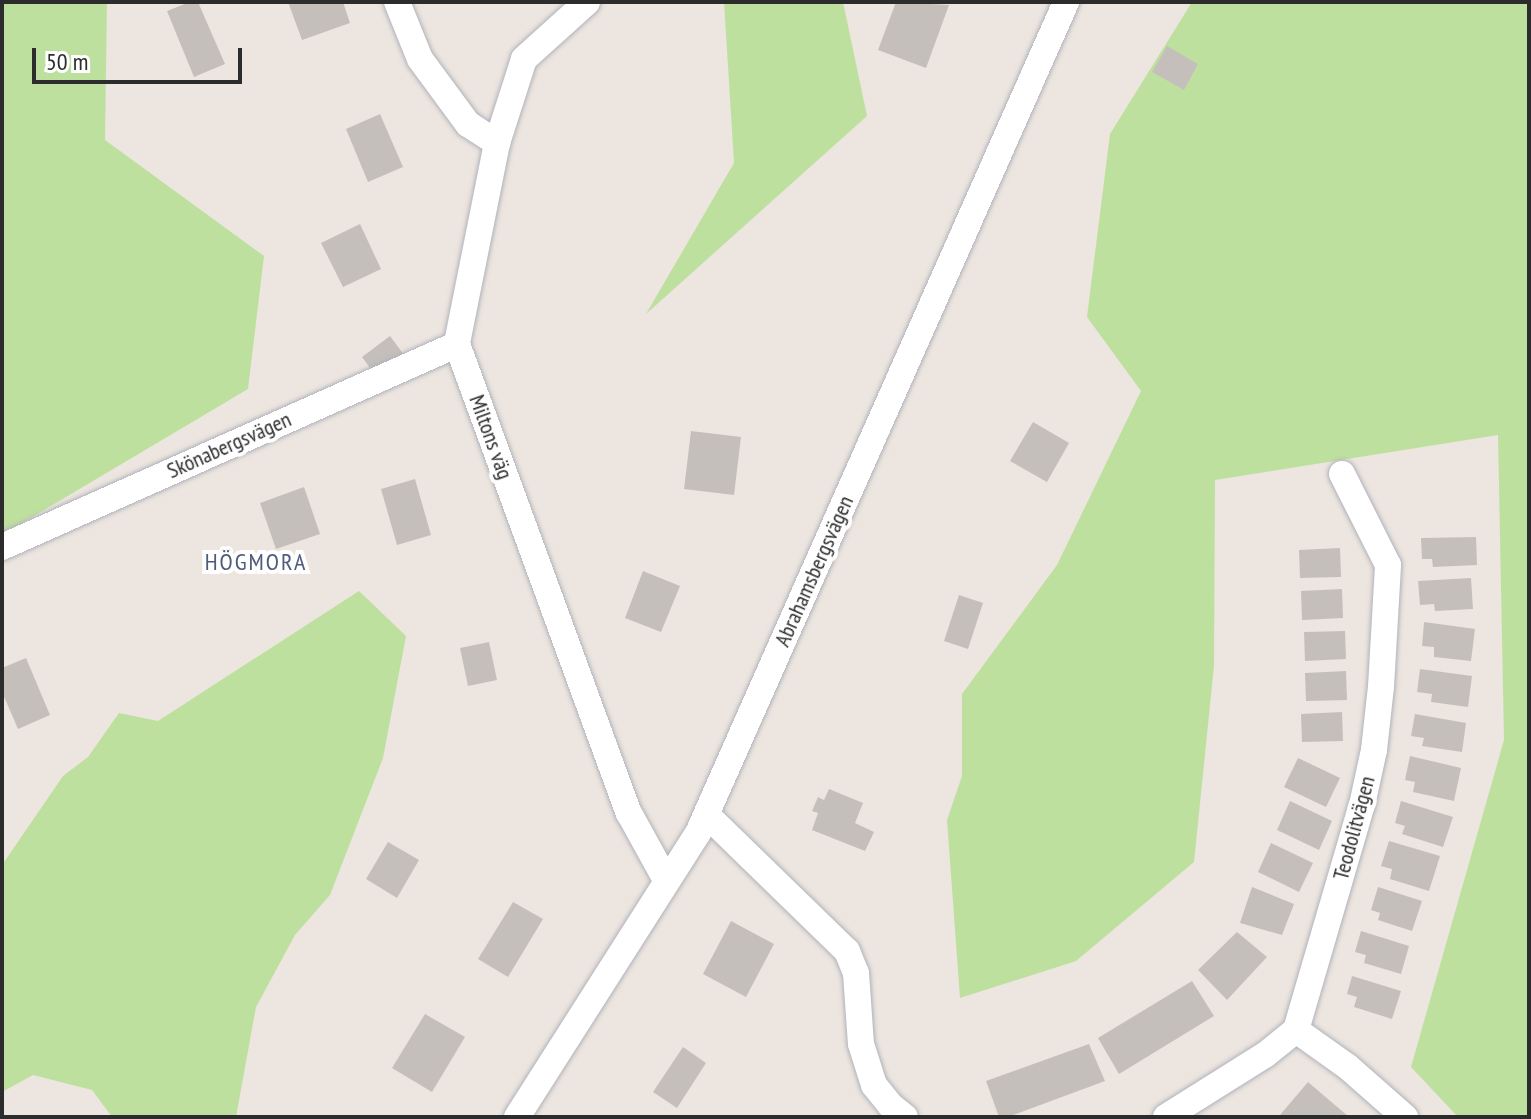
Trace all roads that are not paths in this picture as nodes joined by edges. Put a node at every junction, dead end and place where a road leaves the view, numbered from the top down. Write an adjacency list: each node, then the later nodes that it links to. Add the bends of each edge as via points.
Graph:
1 (397, 2): 4 (street, via 420,59 468,124)
2 (587, 2): 4 (street, via 524,59)
3 (1066, 2): 8 (street, Abrahamsbergsvägen)
4 (497, 143): 5 (street)
5 (457, 344): 7 (street, Skönabergsvägen); 9 (street, Miltons väg, via 629,813)
6 (1342, 474): 10 (street, Teodolitvägen, via 1388,565 1381,687 1362,805)
7 (2, 547)
8 (707, 815): 9 (street, Abrahamsbergsvägen); 12 (street, via 847,951 856,973 861,1044 874,1085)
9 (666, 880): 11 (street, Abrahamsbergsvägen)
10 (1296, 1030): 13 (street); 14 (street)
11 (517, 1117)
12 (905, 1117)
13 (1166, 1117)
14 (1405, 1117)

